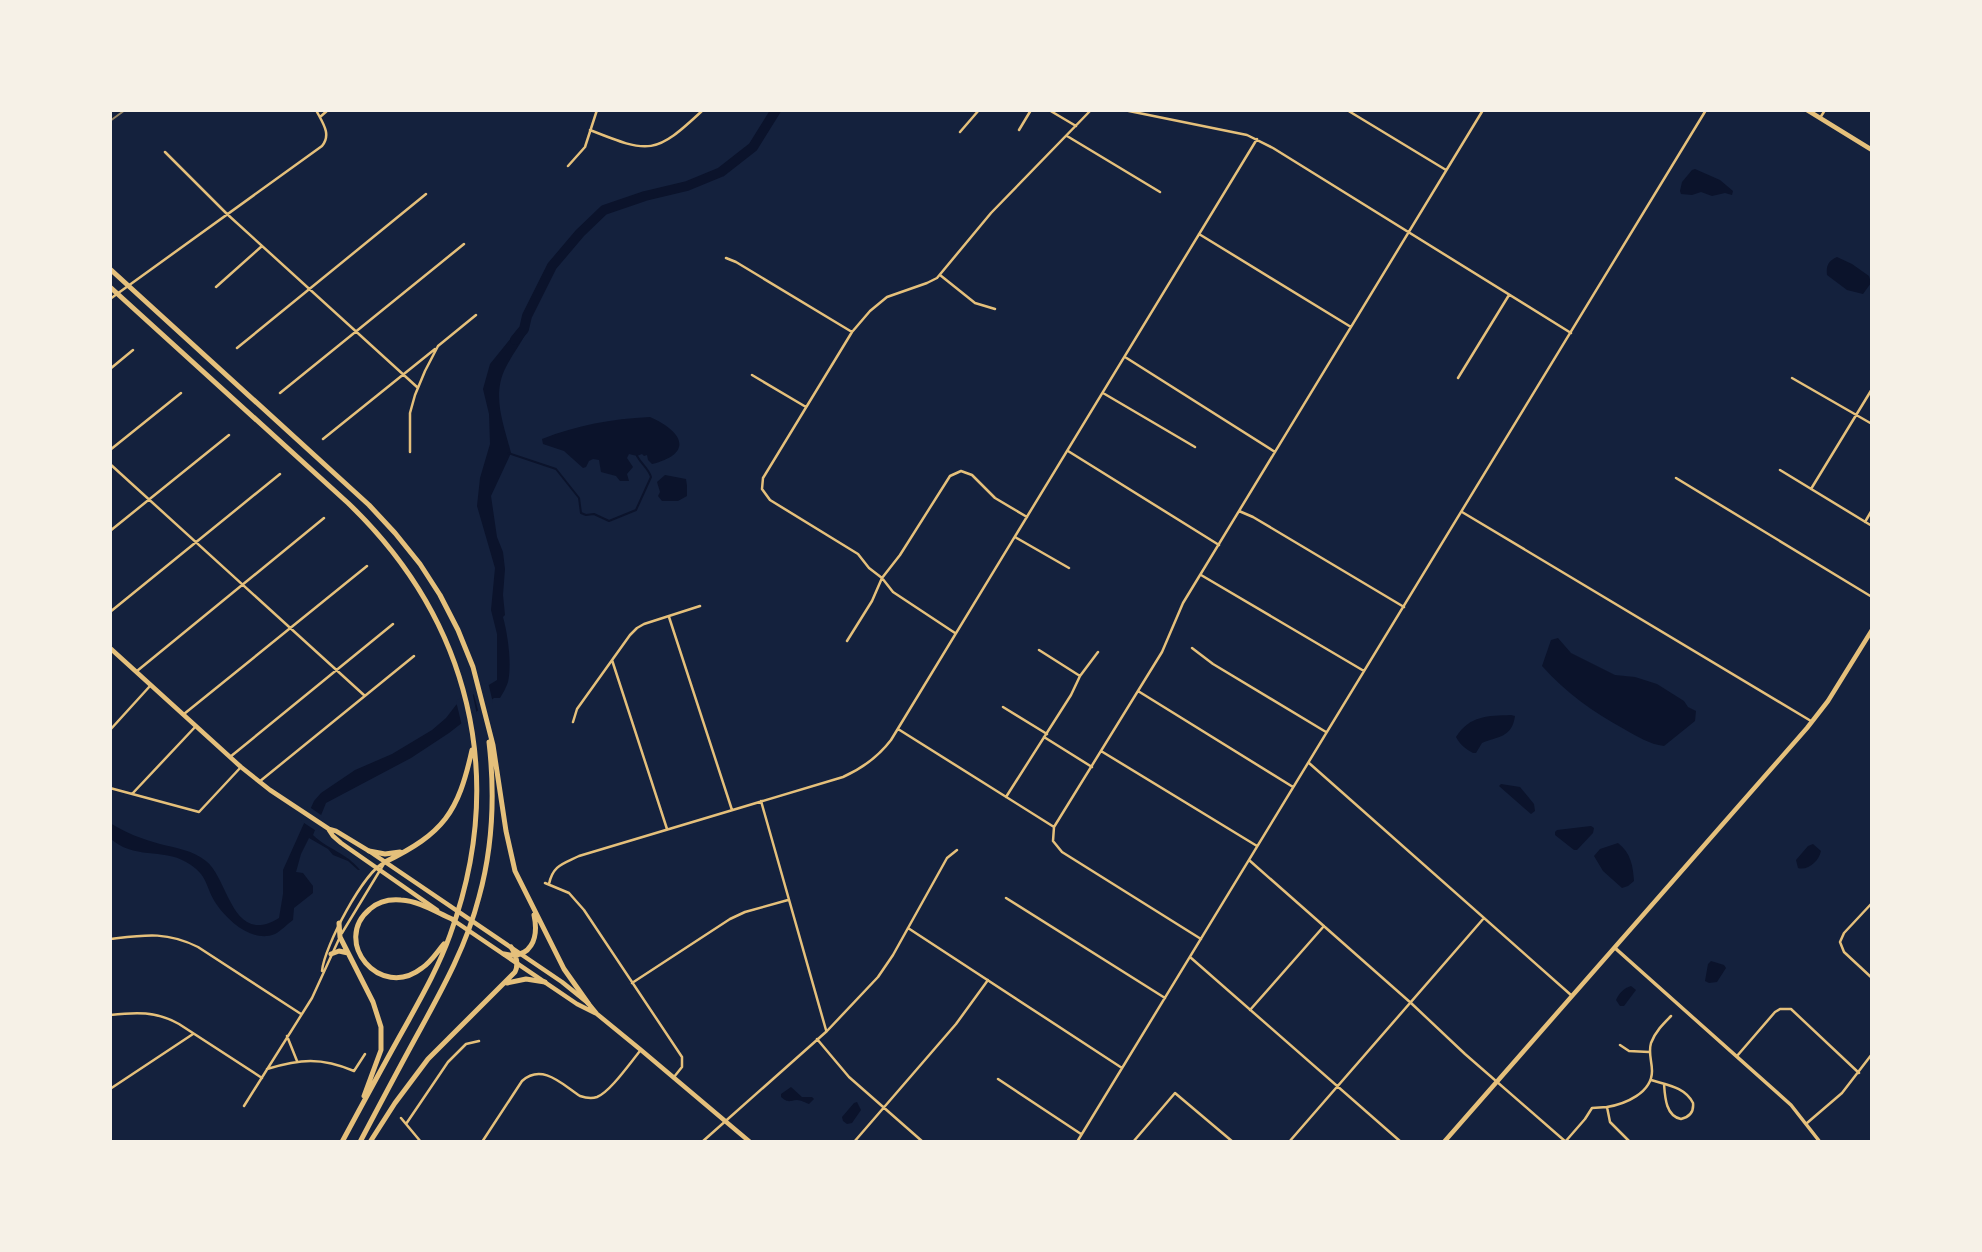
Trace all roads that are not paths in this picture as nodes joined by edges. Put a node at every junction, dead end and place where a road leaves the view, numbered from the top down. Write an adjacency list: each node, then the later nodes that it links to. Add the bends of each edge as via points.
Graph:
1 (316, 110): 15 (street)
2 (328, 110): 15 (street)
3 (597, 110): 18 (street)
4 (703, 110): 18 (street, via 676,135 655,145 626,144)
5 (979, 110): 20 (street)
6 (1031, 110): 19 (street)
7 (1048, 110): 17 (street)
8 (1091, 110): 17 (street)
9 (1124, 110): 22 (street)
10 (1347, 110): 26 (street)
11 (1706, 110): 47 (street)
12 (1807, 110): 16 (main road)
13 (1825, 110): 16 (street)
14 (1482, 111): 26 (street)
15 (320, 117): 29 (street, via 327,136 322,146)
16 (1820, 118): 23 (main road)
17 (1076, 126): 21 (street)
18 (590, 130): 25 (street, via 584,147)
19 (1019, 130)
20 (960, 132)
21 (1066, 136): 27 (street); 36 (street, via 991,213)
22 (1257, 139): 30 (street); 31 (street)
23 (1872, 150)
24 (165, 152): 29 (street)
25 (568, 166)
26 (1446, 171): 30 (street)
27 (1160, 192)
28 (426, 194): 39 (street)
29 (227, 214): 33 (street); 41 (street)
30 (1409, 232): 40 (street); 44 (street)
31 (1199, 234): 44 (street); 51 (street)
32 (464, 244): 45 (street)
33 (262, 246): 38 (street); 39 (street)
34 (726, 258): 46 (street)
35 (113, 271): 119 (highway, via 395,533 420,564 458,630)
36 (940, 275): 42 (street, via 975,303); 46 (street, via 887,298)
37 (110, 287): 127 (highway, via 348,503 400,560 432,609 448,645)
38 (216, 287)
39 (309, 289): 45 (street); 49 (street)
40 (1509, 295): 47 (street); 56 (street)
41 (110, 299)
42 (995, 309)
43 (476, 315): 48 (street)
44 (1351, 327): 71 (street)
45 (356, 332): 53 (street); 60 (street)
46 (852, 332): 62 (street)
47 (1571, 333): 80 (street)
48 (438, 346): 53 (street); 57 (street)
49 (237, 348)
50 (133, 350): 52 (street)
51 (1125, 357): 61 (street); 71 (street)
52 (110, 369)
53 (402, 374): 57 (street); 66 (street)
54 (752, 375): 62 (street)
55 (1792, 377): 63 (street)
56 (1458, 378)
57 (418, 387): 70 (street, via 409,422)
58 (1872, 389): 63 (street)
59 (181, 393): 68 (street)
60 (280, 393)
61 (1103, 393): 67 (street); 69 (street)
62 (806, 407): 92 (street, via 762,489 770,500 858,554)
63 (1856, 414): 64 (street); 76 (street)
64 (1872, 424)
65 (229, 435): 77 (street)
66 (323, 439)
67 (1195, 447)
68 (110, 450)
69 (1068, 451): 81 (street); 88 (street)
70 (410, 452)
71 (1275, 452): 79 (street)
72 (110, 464): 77 (street)
73 (1780, 470): 76 (street)
74 (280, 474): 87 (street)
75 (1676, 478): 94 (street)
76 (1811, 489): 83 (street)
77 (149, 500): 85 (street); 87 (street)
78 (1872, 510): 83 (street)
79 (1239, 511): 88 (street); 96 (street)
80 (1462, 512): 96 (street); 121 (street)
81 (1027, 517): 86 (street); 92 (street, via 961,471 950,476)
82 (324, 518): 93 (street)
83 (1864, 522): 84 (street)
84 (1872, 526)
85 (110, 531)
86 (1015, 537): 90 (street); 102 (street)
87 (195, 541): 93 (street); 97 (street)
88 (1219, 545): 91 (street)
89 (367, 566): 100 (street)
90 (1069, 568)
91 (1201, 575): 112 (street); 115 (street)
92 (882, 578): 102 (street, via 893,592); 103 (street)
93 (244, 585): 100 (street); 110 (street)
94 (1872, 597)
95 (701, 606): 98 (street)
96 (1404, 607): 112 (street)
97 (110, 612)
98 (669, 617): 109 (street, via 637,628); 139 (street)
99 (393, 624): 111 (street)
100 (290, 627): 111 (street); 118 (street)
101 (1872, 630): 121 (main road)
102 (956, 634): 123 (street)
103 (847, 641)
104 (110, 648): 110 (main road)
105 (1192, 648): 125 (street)
106 (1039, 650): 113 (street)
107 (1097, 652): 113 (street)
108 (414, 656): 116 (street)
109 (612, 660): 120 (street, via 577,709); 141 (street)
110 (136, 671): 114 (main road)
111 (337, 671): 116 (street); 129 (street)
112 (1365, 672): 125 (street)
113 (1080, 676): 126 (street)
114 (151, 685): 118 (main road); 124 (street)
115 (1138, 691): 128 (street); 135 (street)
116 (365, 696): 133 (street)
117 (1003, 707): 126 (street)
118 (184, 714): 122 (main road)
119 (485, 715): 154 (highway, via 513,863); 220 (highway, via 492,807 479,898 443,987)
120 (573, 722)
121 (1812, 722): 165 (main road)
122 (196, 726): 129 (main road); 136 (street)
123 (898, 729): 137 (street); 138 (street, via 876,757 854,772)
124 (110, 730)
125 (1327, 733): 130 (street)
126 (1045, 736): 132 (street); 137 (street)
127 (474, 743): 144 (highway, via 463,789 449,814); 163 (highway, via 477,815 473,853)
128 (1101, 751): 132 (street); 143 (street)
129 (230, 757): 131 (main road)
130 (1309, 763): 135 (street); 155 (street)
131 (241, 767): 133 (main road); 136 (street, via 199,812)
132 (1092, 767): 140 (street)
133 (260, 782): 142 (main road)
134 (110, 788): 136 (street)
135 (1294, 788): 143 (street)
136 (132, 794)
137 (1006, 797): 140 (street)
138 (761, 801): 139 (street); 152 (street)
139 (732, 810): 141 (street)
140 (1054, 827): 162 (street, via 1053,841 1062,852)
141 (667, 829): 176 (street, via 579,856 555,869 547,883 580,904)
142 (329, 830): 146 (main road); 149 (main road)
143 (1257, 846): 147 (street)
144 (410, 850): 146 (highway); 148 (highway)
145 (957, 850): 159 (street, via 947,858)
146 (369, 851): 148 (main road)
147 (1249, 860): 158 (street); 162 (street)
148 (386, 862): 149 (street); 150 (street); 164 (main road)
149 (375, 868): 150 (main road); 157 (street)
150 (381, 871): 156 (main road); 160 (street)
151 (1006, 898): 179 (street)
152 (789, 900): 176 (street, via 730,919); 187 (street)
153 (1872, 904): 173 (street, via 1840,942)
154 (532, 906): 169 (highway, via 535,937); 180 (highway, via 564,969)
155 (1484, 918): 178 (street); 181 (street)
156 (452, 919): 163 (highway, via 407,901 386,901 367,912 356,937 367,966 394,978 423,968); 168 (main road)
157 (339, 923): 160 (highway); 172 (street, via 325,954)
158 (1324, 926): 181 (street); 182 (street)
159 (908, 928): 174 (street); 187 (street, via 878,976)
160 (340, 937): 166 (highway); 167 (street)
161 (110, 939): 185 (street, via 156,934 184,939)
162 (1201, 939): 170 (street)
163 (445, 944): 215 (highway, via 428,985)
164 (511, 947): 169 (highway)
165 (1615, 948): 178 (main road); 197 (street)
166 (348, 953): 167 (highway); 215 (highway, via 377,1010 382,1035 381,1050)
167 (331, 954): 172 (street)
168 (503, 954): 169 (highway); 171 (main road)
169 (519, 955): 171 (highway); 180 (main road)
170 (1190, 957): 179 (street); 182 (street)
171 (517, 963): 175 (main road); 177 (highway)
172 (322, 975): 185 (street)
173 (1872, 978)
174 (988, 980): 199 (street); 211 (street)
175 (545, 982): 177 (highway, via 518,979); 183 (main road)
176 (632, 983): 202 (street, via 683,1060)
177 (501, 986): 221 (highway, via 428,1059)
178 (1572, 996): 206 (main road)
179 (1165, 998): 199 (street)
180 (588, 1003): 183 (main road)
181 (1411, 1003): 206 (street); 208 (street)
182 (1250, 1010): 208 (street)
183 (597, 1014): 193 (main road)
184 (110, 1015): 188 (street, via 158,1014)
185 (302, 1015): 189 (street)
186 (1671, 1016): 194 (street, via 1657,1031)
187 (827, 1031): 190 (street)
188 (193, 1034): 203 (street); 209 (street)
189 (287, 1036): 198 (street); 200 (street)
190 (817, 1039): 211 (street, via 849,1077); 214 (street)
191 (479, 1041): 216 (street, via 466,1044 448,1062)
192 (1620, 1045): 194 (street, via 1629,1051)
193 (641, 1049): 202 (main road); 223 (street, via 596,1097 580,1096 545,1074 531,1074)
194 (1649, 1052): 205 (street)
195 (365, 1054): 198 (street, via 354,1071 326,1062)
196 (1872, 1054): 201 (street)
197 (1737, 1056): 201 (street, via 1775,1012 1785,1008); 217 (street)
198 (297, 1061): 200 (street)
199 (1122, 1068): 218 (street)
200 (267, 1069): 203 (street)
201 (1859, 1073): 217 (street)
202 (673, 1077): 214 (main road)
203 (262, 1078): 210 (street)
204 (998, 1079): 218 (street)
205 (1651, 1080): 207 (street); 212 (street, via 1631,1100)
206 (1497, 1082): 233 (main road); 234 (street)
207 (1664, 1084): 207 (street, via 1692,1098 1694,1108 1689,1116 1672,1115)
208 (1338, 1086): 231 (street); 232 (street)
209 (110, 1089)
210 (244, 1106)
211 (884, 1107): 226 (street); 227 (street)
212 (1607, 1107): 234 (street, via 1592,1108); 235 (street, via 1610,1122)
213 (401, 1118): 216 (street)
214 (725, 1121): 224 (street); 225 (main road)
215 (353, 1122): 219 (highway)
216 (406, 1124): 222 (street)
217 (1807, 1124): 236 (street)
218 (1081, 1134): 228 (street)
219 (342, 1142)
220 (360, 1142)
221 (370, 1142)
222 (421, 1142)
223 (482, 1142)
224 (702, 1142)
225 (750, 1142)
226 (854, 1142)
227 (923, 1142)
228 (1076, 1142)
229 (1133, 1142): 230 (street, via 1175,1093)
230 (1233, 1142)
231 (1289, 1142)
232 (1401, 1142)
233 (1444, 1142)
234 (1566, 1142)
235 (1630, 1142)
236 (1820, 1142)

